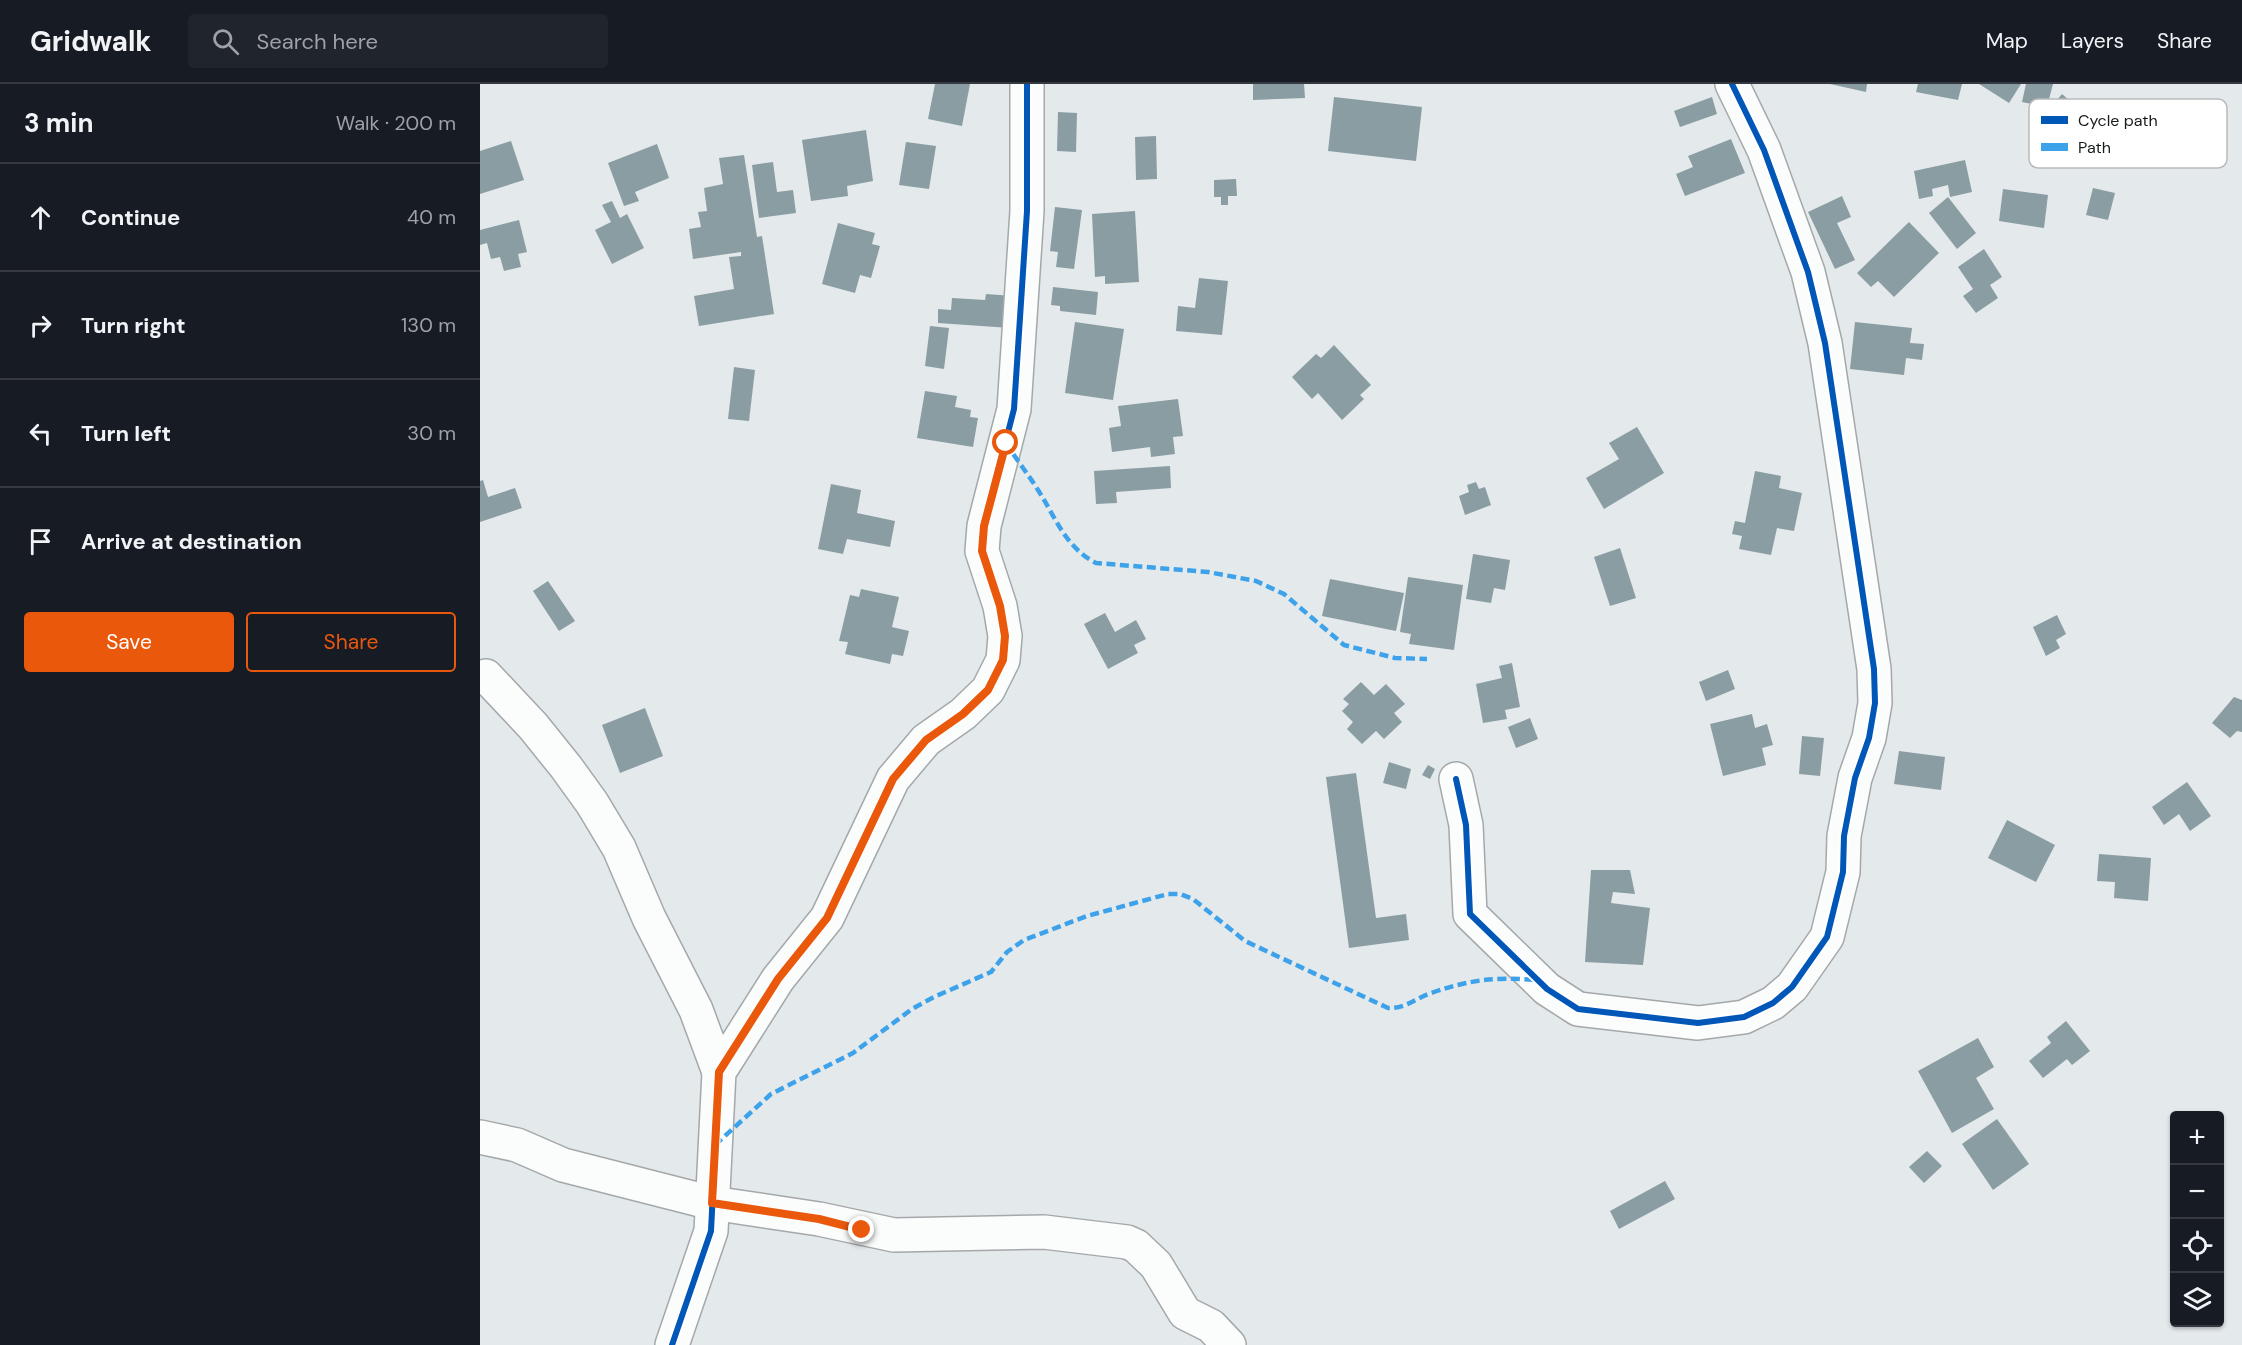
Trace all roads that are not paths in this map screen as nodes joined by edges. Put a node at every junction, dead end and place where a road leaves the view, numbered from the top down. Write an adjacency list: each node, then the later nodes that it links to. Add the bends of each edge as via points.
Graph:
1 (1027, 84): 5 (street, via 1027,211 1014,409 984,526 982,551 1000,606 1005,636 1003,660 988,690 926,740 893,779 827,918 778,979)
2 (1732, 84): 4 (street, via 1764,150 1808,272 1825,343 1874,669 1875,703 1869,738 1855,778 1844,836 1843,872 1827,937 1792,987 1773,1003 1744,1017 1698,1023 1578,1009 1547,989 1470,914 1467,825)
3 (486, 676): 5 (street, via 566,767 619,848 696,1010)
4 (1456, 779)
5 (719, 1072): 7 (street)
6 (480, 1137): 7 (street, via 517,1145 563,1165)
7 (712, 1203): 8 (street, via 711,1231); 9 (street, via 894,1235 1044,1232 1127,1242 1156,1265 1185,1313 1211,1326)
8 (672, 1345)
9 (1229, 1345)

